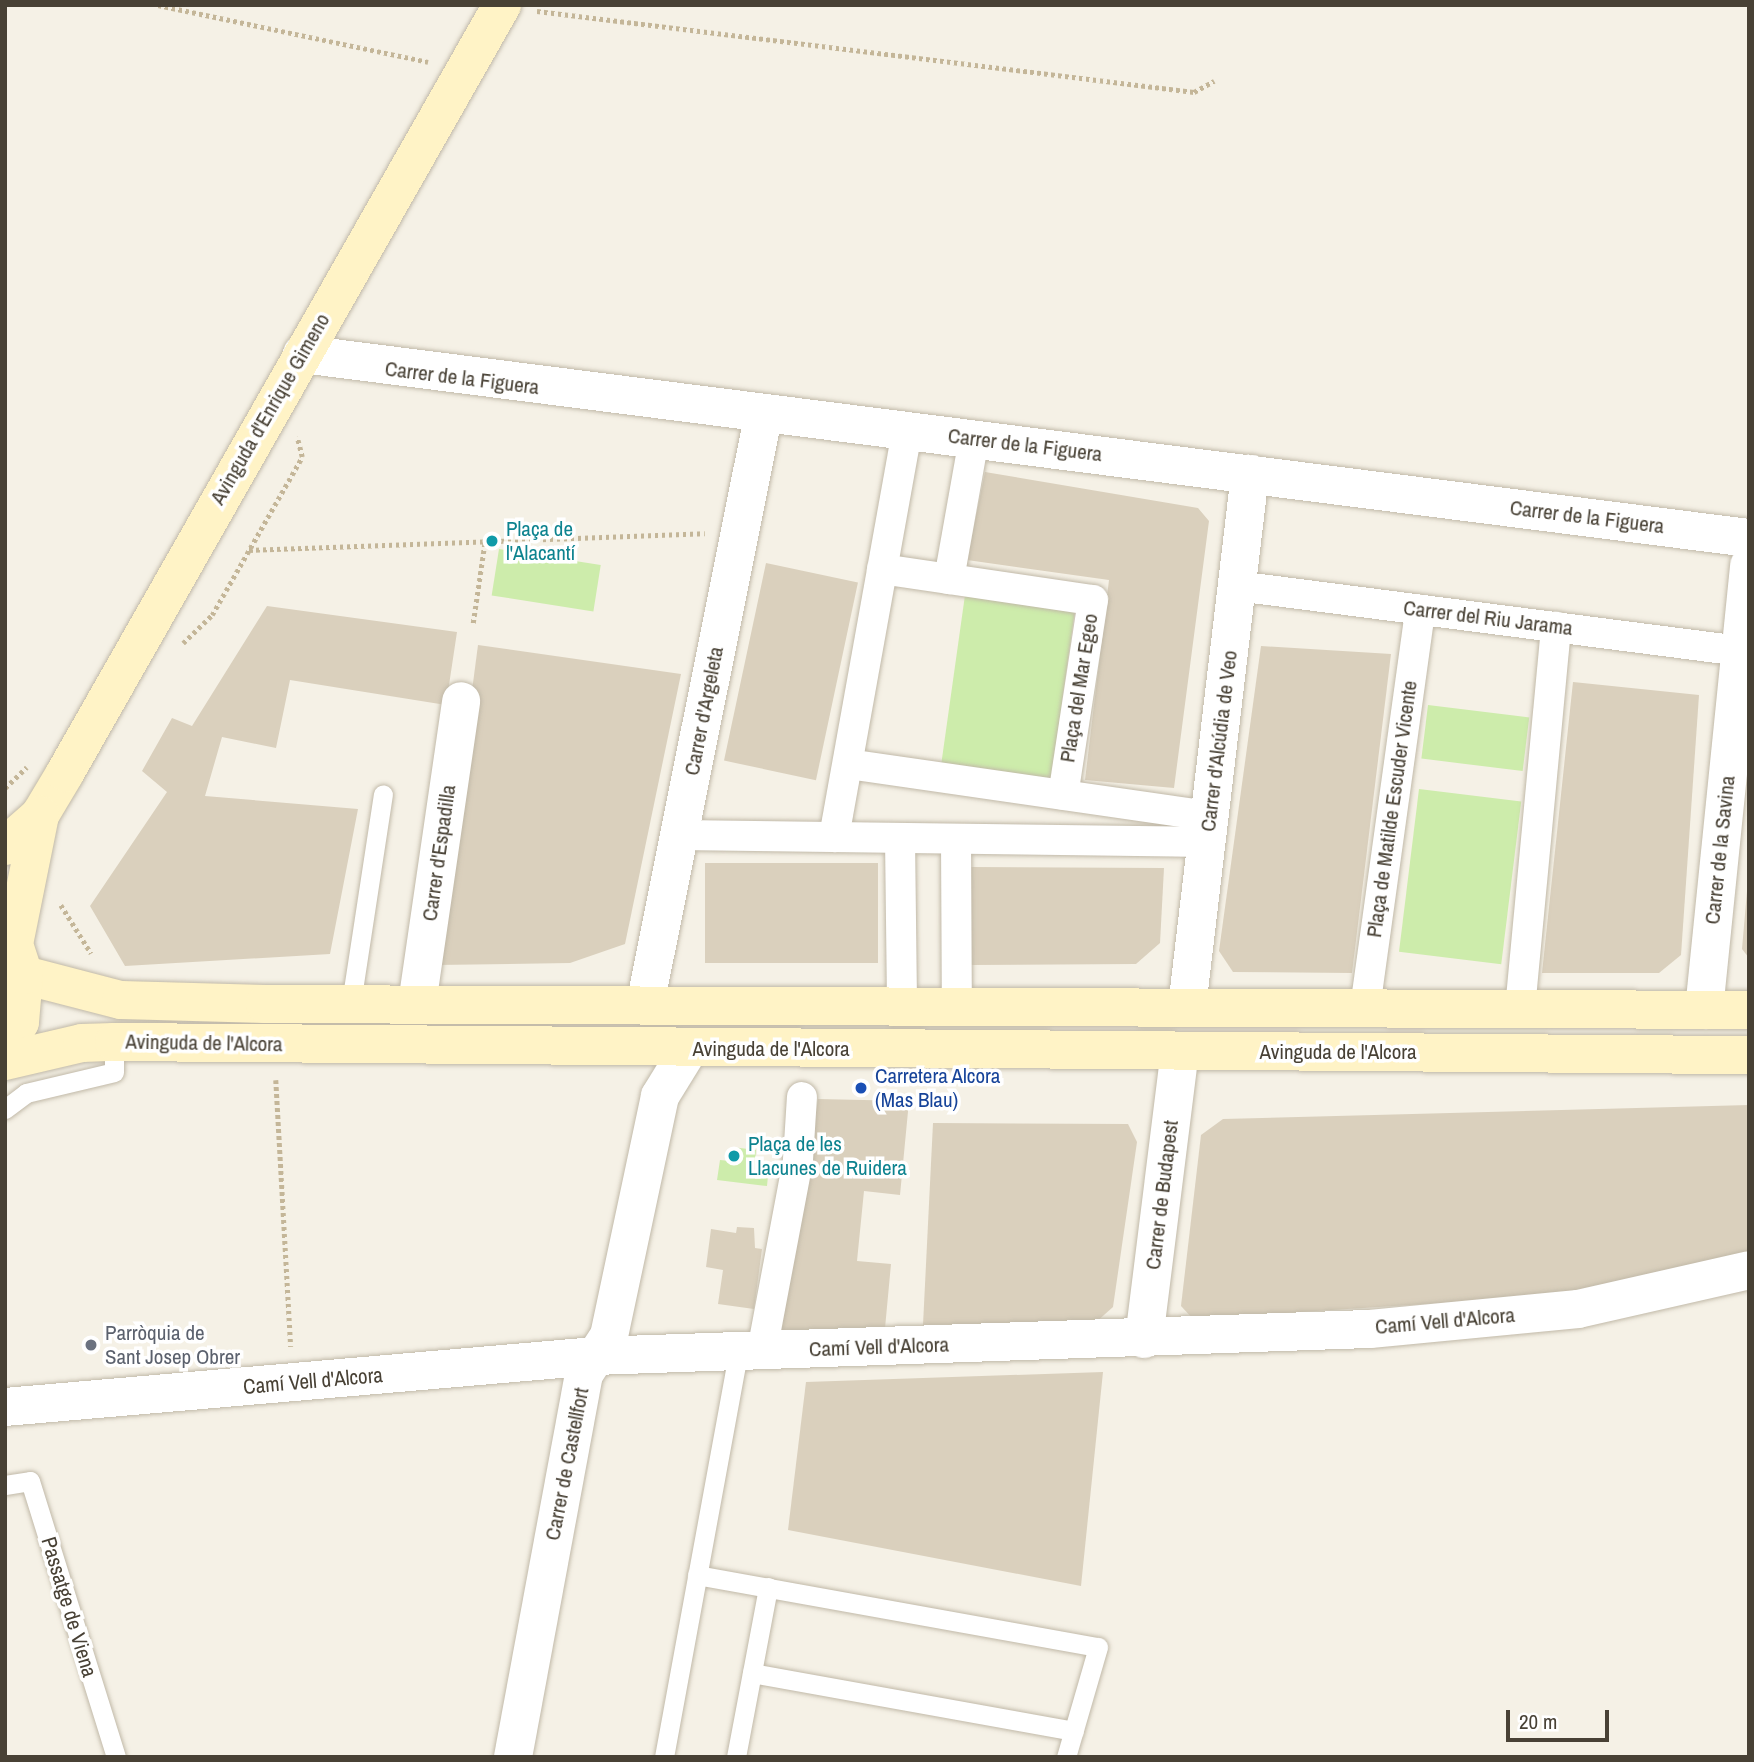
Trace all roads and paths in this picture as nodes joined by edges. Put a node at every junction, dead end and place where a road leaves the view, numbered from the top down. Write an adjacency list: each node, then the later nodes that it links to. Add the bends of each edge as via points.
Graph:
1 (158, 5): 3 (path)
2 (513, 7): 3 (main road, Avinguda d'Enrique Gimeno); 4 (path, via 1194,92)
3 (465, 70): 5 (main road, Avinguda d'Enrique Gimeno)
4 (1214, 82)
5 (302, 354): 6 (street, Carrer de la Figuera); 29 (main road, Avinguda d'Enrique Gimeno)
6 (763, 417): 7 (street, Carrer de la Figuera); 31 (street, Carrer d'Argeleta)
7 (907, 430): 9 (street, Carrer de la Figuera); 16 (street)
8 (295, 432): 14 (path, via 302,457)
9 (974, 439): 10 (street, Carrer de la Figuera); 17 (street)
10 (1250, 474): 12 (street, Carrer de la Figuera); 18 (street, Carrer d'Alcúdia de Veo)
11 (714, 533): 13 (path)
12 (1749, 537)
13 (485, 541): 14 (path); 20 (path)
14 (249, 550): 22 (path, via 212,615)
15 (1749, 565): 23 (street, Carrer de la Savina)
16 (882, 569): 17 (street, Plaça del Mar Egeo); 26 (street)
17 (949, 579): 28 (street, Plaça del Mar Egeo, via 1093,600)
18 (1237, 586): 19 (street, Carrer del Riu Jarama); 30 (street, Carrer d'Alcúdia de Veo)
19 (1420, 610): 21 (street, Carrer del Riu Jarama); 45 (street, Plaça de Matilde Escuder Vicente)
20 (473, 623)
21 (1556, 627): 23 (street, Carrer del Riu Jarama); 46 (street)
22 (173, 651)
23 (1740, 651): 25 (street, Carrer de la Savina)
24 (461, 701): 40 (street, Carrer d'Espadilla)
25 (1739, 763): 47 (street, Carrer de la Savina)
26 (848, 764): 28 (street); 32 (street)
27 (383, 794): 39 (lane)
28 (1063, 795): 30 (street)
29 (40, 815): 35 (main road, Avinguda d'Enrique Gimeno); 37 (main road, Avinguda d'Enrique Gimeno)
30 (1208, 829): 34 (street); 44 (street, Carrer d'Alcúdia de Veo)
31 (679, 835): 32 (street); 41 (street, Carrer d'Argeleta)
32 (834, 837): 33 (street)
33 (900, 838): 34 (street); 42 (street)
34 (956, 839): 43 (street)
35 (5, 846)
36 (59, 898): 38 (path, via 74,932)
37 (15, 951): 39 (main road, Avinguda de l'Alcora, via 121,1000); 51 (main road, Avinguda d'Enrique Gimeno, via 20,1023)
38 (103, 961)
39 (351, 1003): 40 (main road, Avinguda de l'Alcora)
40 (417, 1004): 41 (main road, Avinguda de l'Alcora)
41 (645, 1005): 42 (main road, Avinguda de l'Alcora)
42 (902, 1006): 43 (main road, Avinguda de l'Alcora)
43 (957, 1007): 44 (main road, Avinguda de l'Alcora)
44 (1187, 1007): 45 (main road, Avinguda de l'Alcora)
45 (1365, 1008): 46 (main road, Avinguda de l'Alcora)
46 (1520, 1009): 47 (main road, Avinguda de l'Alcora)
47 (1704, 1010): 48 (main road, Avinguda de l'Alcora)
48 (1749, 1010)
49 (114, 1042): 50 (main road, Avinguda de l'Alcora); 56 (main road, Avinguda de l'Alcora, via 82,1043); 59 (lane, via 114,1072 26,1093)
50 (264, 1044): 52 (main road, Avinguda de l'Alcora); 64 (path, via 264,1079 276,1079)
51 (5, 1048)
52 (638, 1048): 53 (main road, Avinguda de l'Alcora); 57 (street)
53 (688, 1049): 54 (main road, Avinguda de l'Alcora); 57 (street, Carrer de Castellfort)
54 (1180, 1052): 55 (main road, Avinguda de l'Alcora); 61 (street, Carrer de Budapest)
55 (1749, 1055)
56 (5, 1061)
57 (660, 1096): 63 (street, Carrer de Castellfort, via 609,1336)
58 (802, 1097): 62 (street, via 798,1160)
59 (5, 1109)
60 (1749, 1270): 61 (street, Camí Vell d'Alcora, via 1578,1309 1370,1329)
61 (1144, 1339): 62 (street, Camí Vell d'Alcora)
62 (750, 1351): 63 (street, Camí Vell d'Alcora); 67 (lane)
63 (596, 1356): 64 (street, Camí Vell d'Alcora); 73 (street, Carrer de Castellfort, via 584,1374)
64 (293, 1383): 65 (street, Camí Vell d'Alcora)
65 (5, 1407)
66 (5, 1485): 72 (lane, Passatge de Viena, via 30,1481)
67 (697, 1575): 68 (lane); 74 (lane)
68 (768, 1587): 69 (lane); 70 (lane, via 1098,1647)
69 (752, 1673): 70 (lane); 71 (lane)
70 (1074, 1731): 75 (lane)
71 (739, 1756)
72 (116, 1757)
73 (513, 1757)
74 (664, 1757)
75 (1066, 1757)

